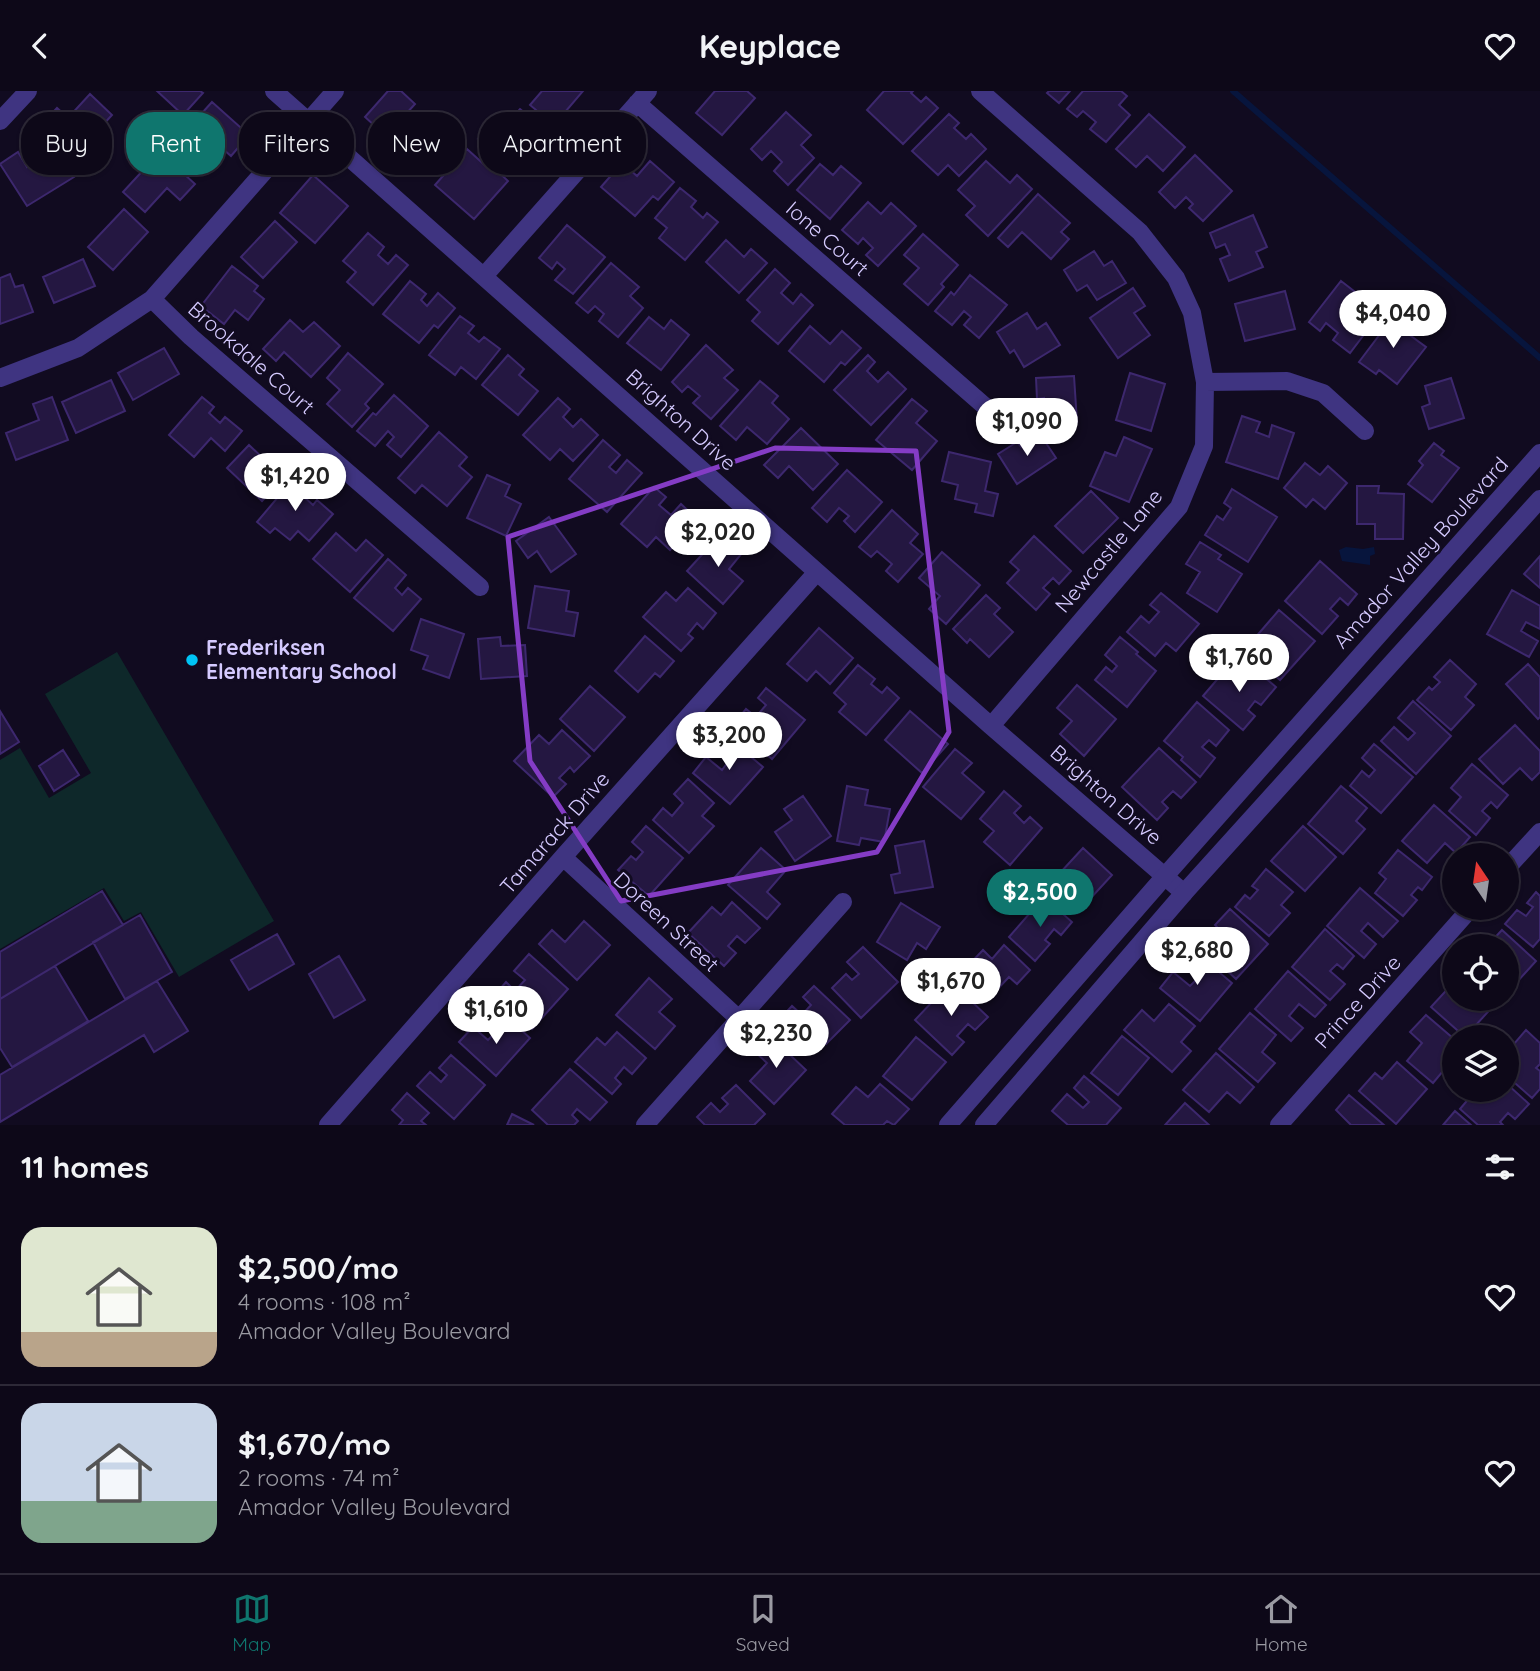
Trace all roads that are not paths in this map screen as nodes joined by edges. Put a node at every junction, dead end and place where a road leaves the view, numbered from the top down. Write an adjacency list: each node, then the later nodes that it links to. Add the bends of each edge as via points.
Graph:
1 (28, 91): 8 (street)
2 (274, 91): 6 (street, Brighton Drive)
3 (335, 91): 7 (street)
4 (981, 91): 14 (street, Newcastle Lane, via 1140,232 1176,278 1192,313)
5 (642, 97): 11 (street); 15 (street, Ione Court)
6 (297, 112)
7 (317, 112)
8 (0, 121)
9 (354, 162): 11 (street, Brighton Drive)
10 (261, 175): 12 (street)
11 (484, 276): 19 (street, Brighton Drive)
12 (152, 299): 13 (street, via 78,348); 20 (street, Brookdale Court)
13 (0, 378)
14 (1205, 382): 16 (street, via 1287,381 1323,393); 21 (street, Newcastle Lane, via 1204,446 1179,507)
15 (988, 409)
16 (1365, 431)
17 (1540, 453): 25 (street, Amador Valley Boulevard)
18 (1540, 499): 26 (street)
19 (817, 572): 21 (street, Brighton Drive); 24 (street, Tamarack Drive)
20 (480, 587)
21 (991, 726): 25 (street, Brighton Drive)
22 (1540, 832): 23 (street)
23 (1519, 854)
24 (563, 857): 30 (street, Doreen Street); 31 (street, Tamarack Drive)
25 (1165, 876): 26 (street, Brighton Drive); 29 (street, via 1164,896 1086,989); 33 (street, Amador Valley Boulevard)
26 (1184, 893): 29 (street)
27 (843, 902): 30 (street)
28 (1459, 921): 35 (street, Prince Drive)
29 (1088, 1004): 34 (street)
30 (738, 1020): 32 (street)
31 (328, 1125)
32 (645, 1125)
33 (948, 1125)
34 (984, 1125)
35 (1279, 1125)

